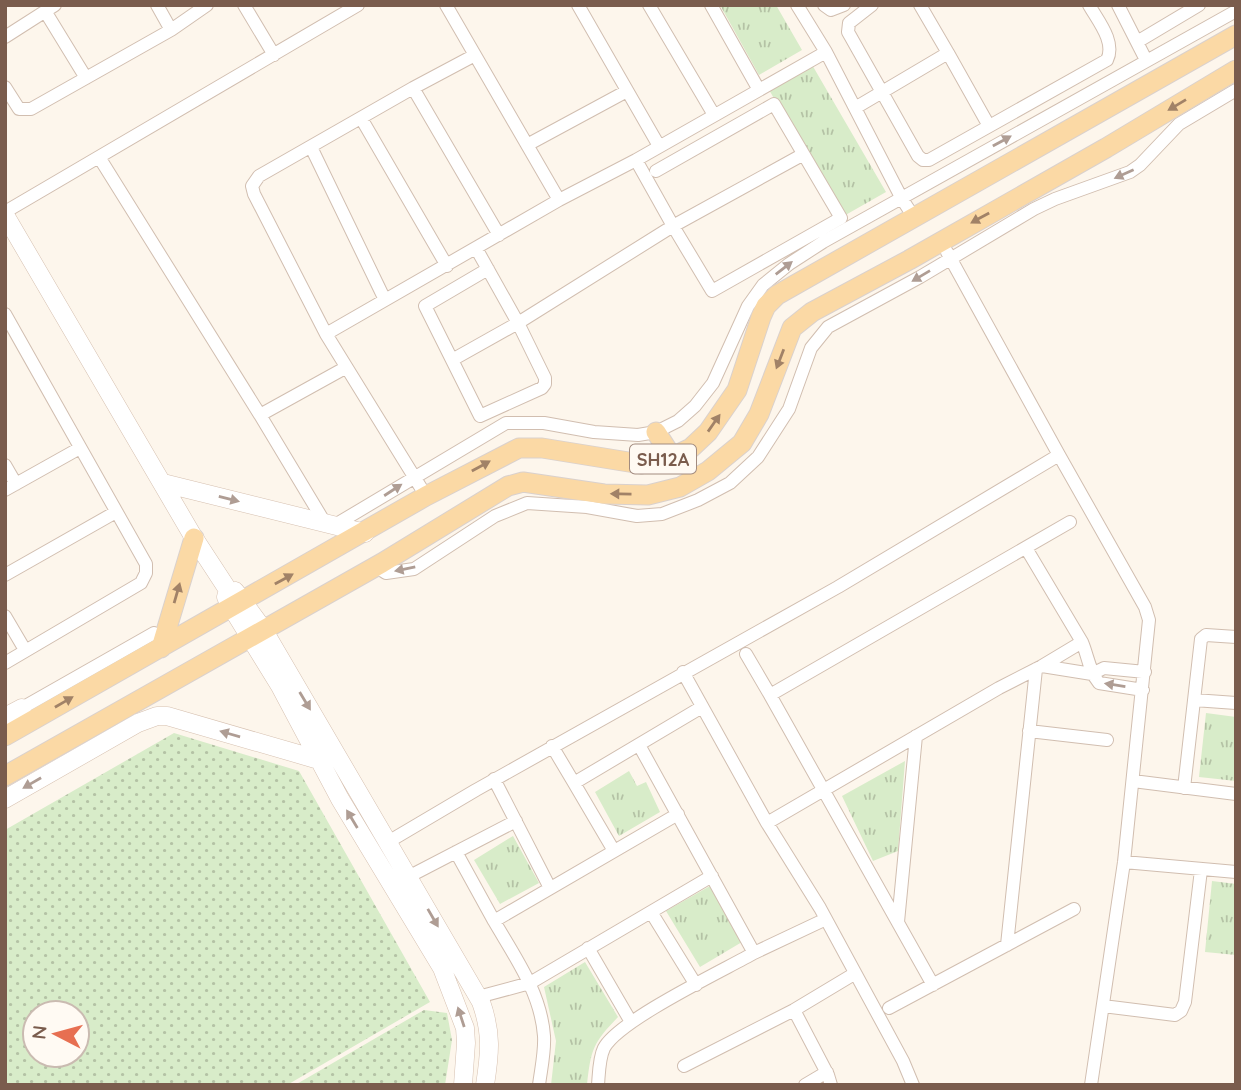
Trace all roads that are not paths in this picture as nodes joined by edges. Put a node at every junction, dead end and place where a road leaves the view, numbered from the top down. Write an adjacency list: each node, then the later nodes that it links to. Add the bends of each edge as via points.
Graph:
1 (157, 5): 19 (street)
2 (207, 5): 19 (street)
3 (244, 5): 27 (street)
4 (358, 5): 27 (street)
5 (446, 5): 28 (street)
6 (578, 5): 36 (street)
7 (649, 5): 39 (street)
8 (711, 5): 34 (street)
9 (797, 5): 25 (street)
10 (824, 5): 11 (street, via 831,10)
11 (844, 5)
12 (872, 5): 37 (street, via 849,23 848,32)
13 (920, 5): 26 (street)
14 (1089, 5): 41 (street, via 1109,42 1107,60)
15 (1118, 5): 23 (street)
16 (1199, 5): 20 (street)
17 (50, 8): 22 (street); 31 (street)
18 (1236, 10): 24 (street)
19 (171, 30): 31 (street)
20 (1152, 33): 23 (street); 24 (street)
21 (1236, 35): 52 (main road, SH12A)
22 (5, 37)
23 (1137, 42): 29 (street)
24 (1162, 51): 29 (street)
25 (826, 52): 34 (street); 38 (street)
26 (948, 53): 37 (street); 41 (street)
27 (274, 55): 46 (street)
28 (475, 55): 33 (street); 42 (street)
29 (1146, 60): 49 (street, one-way to 29)
30 (1236, 70): 55 (main road, one-way to 55)
31 (86, 78): 32 (street, via 23,111)
32 (5, 87)
33 (412, 88): 40 (street); 54 (street)
34 (759, 90): 39 (street)
35 (1236, 90): 57 (street, one-way to 57, via 1179,124 1130,172 1034,209)
36 (627, 92): 42 (street); 43 (street)
37 (884, 93): 38 (street); 41 (street, via 923,160)
38 (855, 108): 49 (street)
39 (714, 115): 43 (street)
40 (360, 118): 44 (street); 58 (street)
41 (989, 126)
42 (527, 145): 50 (street)
43 (659, 146): 47 (street)
44 (311, 147): 60 (street); 65 (street, via 258,176 251,186)
45 (802, 155): 48 (street, via 774,104); 53 (street); 53 (street, via 841,218 712,291)
46 (99, 157): 51 (street); 68 (street)
47 (636, 160): 50 (street); 53 (street)
48 (656, 171)
49 (902, 199): 52 (street); 69 (street, one-way to 49, via 678,421 713,383 748,306 763,285 823,242)
50 (559, 200): 54 (street)
51 (5, 214): 75 (main road)
52 (915, 219): 62 (main road, SH12A, via 777,295)
53 (673, 226): 63 (street)
54 (499, 235): 56 (street)
55 (941, 240): 57 (street); 64 (main road, via 812,312)
56 (476, 248): 58 (street); 59 (street)
57 (951, 258): 71 (street); 81 (street, one-way to 81, via 828,327 811,348 789,409 772,437 730,483 662,514 637,516 527,503)
58 (447, 266): 60 (street)
59 (488, 269): 63 (street); 66 (street, via 425,306)
60 (385, 300): 65 (street)
61 (5, 314): 70 (street)
62 (761, 317): 64 (main road); 72 (main road, SH12A, one-way to 62, via 708,432 737,390)
63 (518, 323): 66 (street); 66 (street, via 545,378 542,388 480,416)
64 (792, 328): 81 (main road, SH12A, one-way to 81, via 759,414 742,443 708,471 680,487 648,495 523,482 508,486)
65 (326, 334): 67 (street)
66 (452, 360)
67 (345, 368): 68 (street); 74 (street)
68 (260, 415): 80 (street)
69 (656, 432): 72 (main road); 74 (street, via 638,435 544,422 506,423)
70 (80, 448): 76 (street); 78 (street)
71 (1059, 455): 96 (street, via 838,587); 97 (street, via 1145,607 1149,633)
72 (672, 457): 77 (main road, SH12A, one-way to 72, via 519,448 641,464)
73 (5, 466): 76 (street)
74 (414, 477): 77 (street); 80 (street, one-way to 74)
75 (163, 483): 80 (main road, one-way to 80); 83 (main road)
76 (10, 487)
77 (426, 496): 82 (main road, SH12A)
78 (116, 512): 85 (street); 92 (street, via 146,564 141,583)
79 (1070, 522): 84 (street)
80 (330, 524): 82 (main road)
81 (457, 529): 88 (main road, SH12A, one-way to 88, via 375,566)
82 (365, 533): 86 (main road, SH12A, one-way to 82)
83 (194, 538): 86 (main road); 90 (main road, one-way to 83)
84 (1026, 548): 91 (street); 100 (street)
85 (5, 575)
86 (235, 600): 88 (main road); 90 (main road, SH12A)
87 (5, 617): 92 (street)
88 (256, 632): 111 (main road, SH12A); 112 (main road); 125 (main road, one-way to 125)
89 (1236, 637): 101 (street, via 1206,635 1201,639)
90 (157, 640): 104 (main road, SH12A)
91 (1082, 642): 95 (street); 98 (street)
92 (25, 650): 94 (street)
93 (746, 654): 100 (street)
94 (5, 663)
95 (1039, 668): 98 (street); 105 (street); 107 (street)
96 (683, 672): 103 (street); 110 (street)
97 (1145, 672): 98 (street, via 1104,668); 99 (street)
98 (1092, 674): 99 (street, one-way to 98, via 1100,683)
99 (1143, 690): 116 (street)
100 (771, 695): 119 (street)
101 (1194, 700): 102 (street); 118 (street)
102 (1236, 703)
103 (702, 707): 109 (street); 124 (street)
104 (19, 715): 106 (main road, SH12A)
105 (1029, 732): 108 (street); 139 (street)
106 (5, 736)
107 (916, 736): 119 (street); 138 (street)
108 (1107, 740)
109 (639, 745): 117 (street); 122 (street)
110 (552, 746): 115 (street); 117 (street)
111 (49, 750): 113 (main road); 114 (main road, SH12A)
112 (319, 760): 113 (main road, one-way to 113, via 157,716); 153 (main road, one-way to 112, via 465,1028 451,988)
113 (59, 768): 121 (main road, one-way to 121)
114 (5, 776)
115 (494, 779): 123 (street); 125 (street)
116 (1133, 781): 118 (street); 128 (street)
117 (574, 783): 126 (street)
118 (1184, 788): 120 (street)
119 (822, 790): 124 (street); 138 (street)
120 (1236, 794)
121 (5, 799)
122 (678, 814): 126 (street); 131 (street)
123 (516, 821): 127 (street); 133 (street)
124 (767, 823): 136 (street)
125 (388, 842): 132 (main road)
126 (614, 851): 133 (street)
127 (456, 852): 132 (street); 137 (street)
128 (1124, 862): 129 (street); 147 (street)
129 (1201, 870): 130 (street); 147 (street, via 1181,1011 1175,1015)
130 (1236, 872)
131 (712, 876): 135 (street); 141 (street)
132 (408, 877): 146 (main road, one-way to 146)
133 (550, 888): 137 (street)
134 (1074, 909): 139 (street)
135 (651, 912): 140 (street); 144 (street)
136 (825, 919): 141 (street); 142 (street)
137 (494, 921): 143 (street)
138 (898, 923): 145 (street)
139 (1007, 945): 145 (street)
140 (589, 948): 143 (street); 150 (street)
141 (754, 953): 144 (street)
142 (854, 974): 149 (street); 158 (street)
143 (530, 983): 146 (street); 155 (street, via 544,1035)
144 (696, 985): 150 (street)
145 (933, 985): 148 (street)
146 (478, 997): 154 (main road, via 489,1024)
147 (1103, 1006): 159 (street)
148 (889, 1009)
149 (794, 1010): 151 (street); 152 (street)
150 (631, 1022): 156 (street, via 603,1051)
151 (684, 1066)
152 (829, 1078): 157 (street)
153 (463, 1085)
154 (485, 1085)
155 (539, 1085)
156 (598, 1085)
157 (805, 1085)
158 (913, 1085)
159 (1091, 1085)

